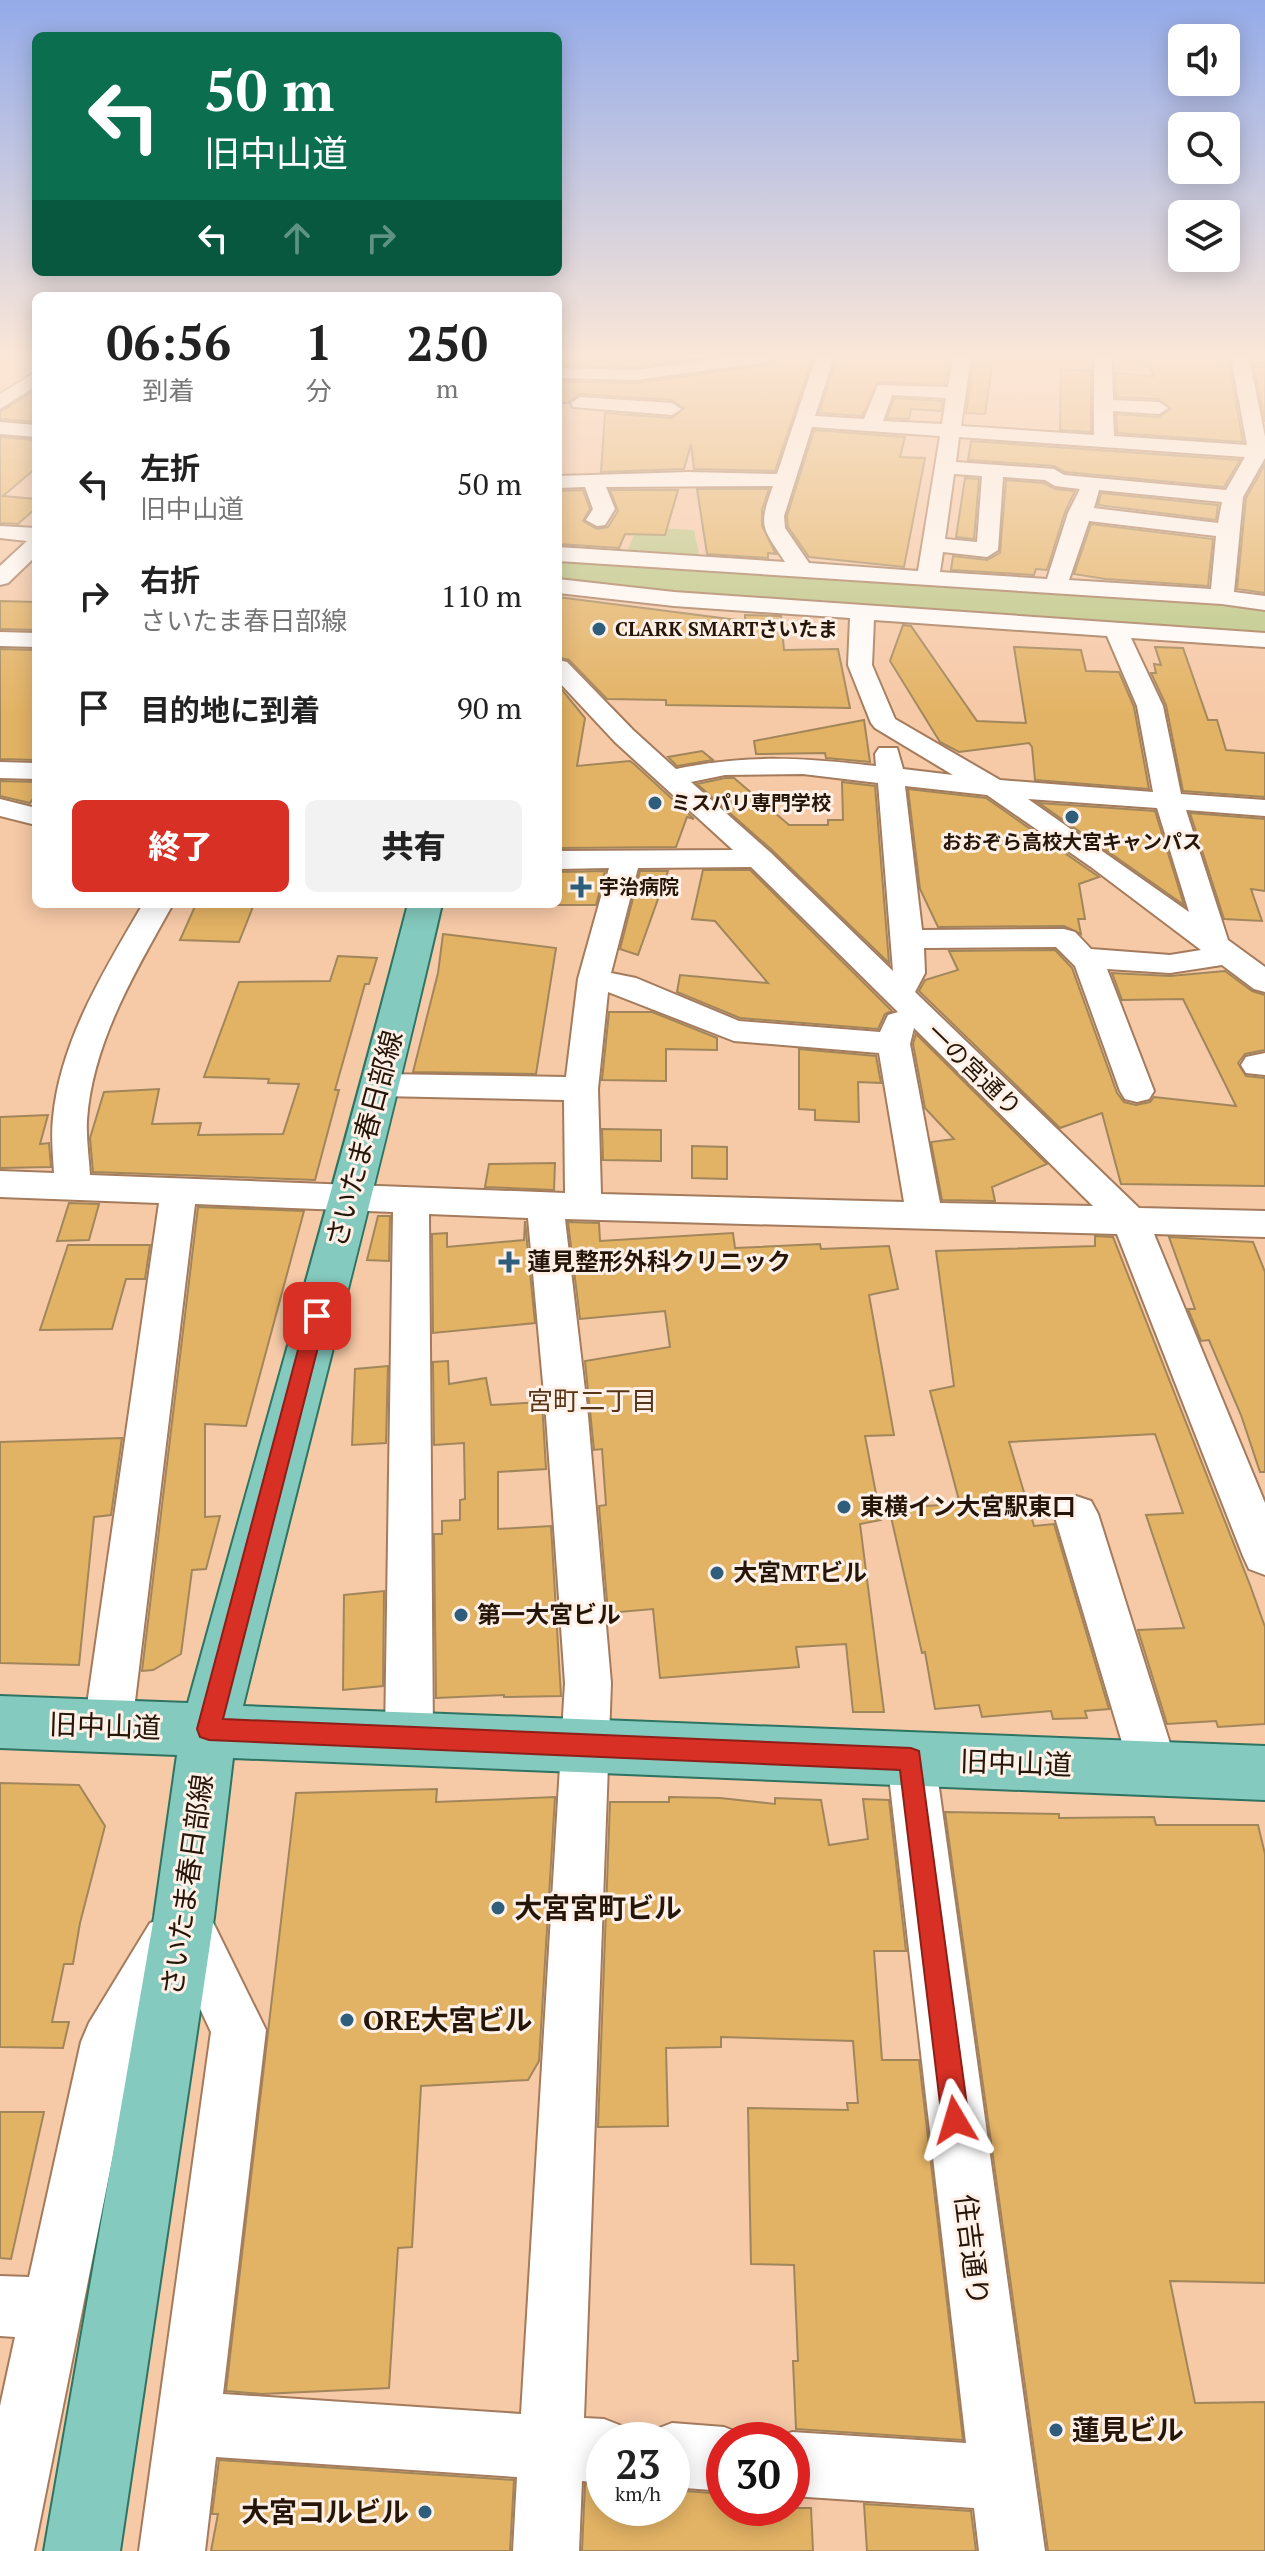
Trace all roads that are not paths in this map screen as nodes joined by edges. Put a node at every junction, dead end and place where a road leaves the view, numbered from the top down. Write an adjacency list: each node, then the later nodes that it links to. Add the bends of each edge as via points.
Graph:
1 (786, 476): 6 (street)
2 (945, 476): 16 (street)
3 (993, 476): 16 (street, via 987,550)
4 (1054, 476): 9 (street)
5 (1246, 476): 10 (street)
6 (785, 480): 7 (street); 19 (street, via 776,501 774,528)
7 (592, 481): 8 (street); 12 (street, via 604,509)
8 (562, 482)
9 (1092, 482): 10 (street); 11 (street)
10 (1233, 497): 13 (street)
11 (1079, 513): 13 (street); 23 (street)
12 (597, 520)
13 (1227, 531): 24 (street)
14 (0, 532): 15 (street)
15 (32, 535)
16 (934, 545): 20 (street)
17 (32, 548): 21 (street)
18 (562, 554): 19 (street)
19 (801, 569): 20 (street)
20 (928, 577): 23 (street)
21 (0, 578)
22 (562, 586): 26 (street)
23 (1056, 586): 24 (street)
24 (1222, 597): 25 (street)
25 (1265, 603)
26 (862, 613): 27 (street); 32 (street, via 860,665)
27 (1116, 630): 30 (street); 38 (street, via 1150,706)
28 (0, 639): 29 (street)
29 (32, 640)
30 (1265, 640)
31 (562, 671): 35 (street, 一の宮通り)
32 (884, 723): 36 (street); 37 (street)
33 (0, 770): 34 (street)
34 (32, 771)
35 (671, 778): 36 (street, via 725,767 803,766); 42 (street, 一の宮通り)
36 (890, 778): 37 (street); 47 (street)
37 (994, 788): 38 (street); 48 (street)
38 (1169, 801): 40 (street); 48 (street)
39 (0, 807): 41 (street)
40 (1265, 808)
41 (32, 816)
42 (760, 858): 44 (street); 52 (street, 一の宮通り)
43 (562, 860): 44 (street)
44 (625, 861): 50 (street)
45 (156, 908): 58 (street, via 123,965 84,1061 70,1112)
46 (424, 908): 54 (main road, さいたま春日部線)
47 (908, 939): 49 (street, via 1064,938); 52 (street, via 909,973)
48 (1221, 949): 49 (street, via 1170,964); 51 (street)
49 (1088, 959): 56 (street)
50 (594, 979): 53 (street, via 625,985 734,1031); 55 (street)
51 (1265, 982)
52 (902, 1000): 53 (street); 64 (street, 一の宮通り)
53 (894, 1044): 63 (street)
54 (381, 1085): 55 (street); 60 (main road, さいたま春日部線)
55 (581, 1089): 62 (street)
56 (1137, 1091)
57 (0, 1184): 58 (street)
58 (73, 1185): 59 (street)
59 (179, 1190): 60 (street); 69 (street)
60 (348, 1197): 61 (street); 70 (main road, さいたま春日部線)
61 (411, 1200): 62 (street); 71 (street)
62 (564, 1206): 63 (street); 72 (street, via 567,1416 588,1683)
63 (924, 1215): 64 (street)
64 (1130, 1221): 65 (street); 67 (street, 一の宮通り)
65 (1265, 1224)
66 (1076, 1514): 74 (street)
67 (1265, 1556)
68 (0, 1722): 69 (main road, 旧中山道)
69 (108, 1726): 70 (main road, 旧中山道)
70 (209, 1729): 71 (main road, 旧中山道); 76 (main road, さいたま春日部線)
71 (409, 1737): 72 (main road, 旧中山道)
72 (585, 1744): 73 (main road, 旧中山道); 79 (street)
73 (911, 1759): 74 (main road, 旧中山道); 81 (street, 住吉通り)
74 (1154, 1769): 75 (main road, 旧中山道)
75 (1264, 1776)
76 (184, 1917): 77 (street, via 108,2042); 78 (street, via 239,2030); 83 (main road, さいたま春日部線)
77 (26, 2307): 82 (street)
78 (191, 2424): 79 (street); 84 (street)
79 (577, 2449): 85 (street)
80 (810, 2465): 81 (street)
81 (1002, 2478): 86 (street, 住吉通り)
82 (1, 2551)
83 (82, 2551)
84 (172, 2551)
85 (546, 2551)
86 (1012, 2551)

